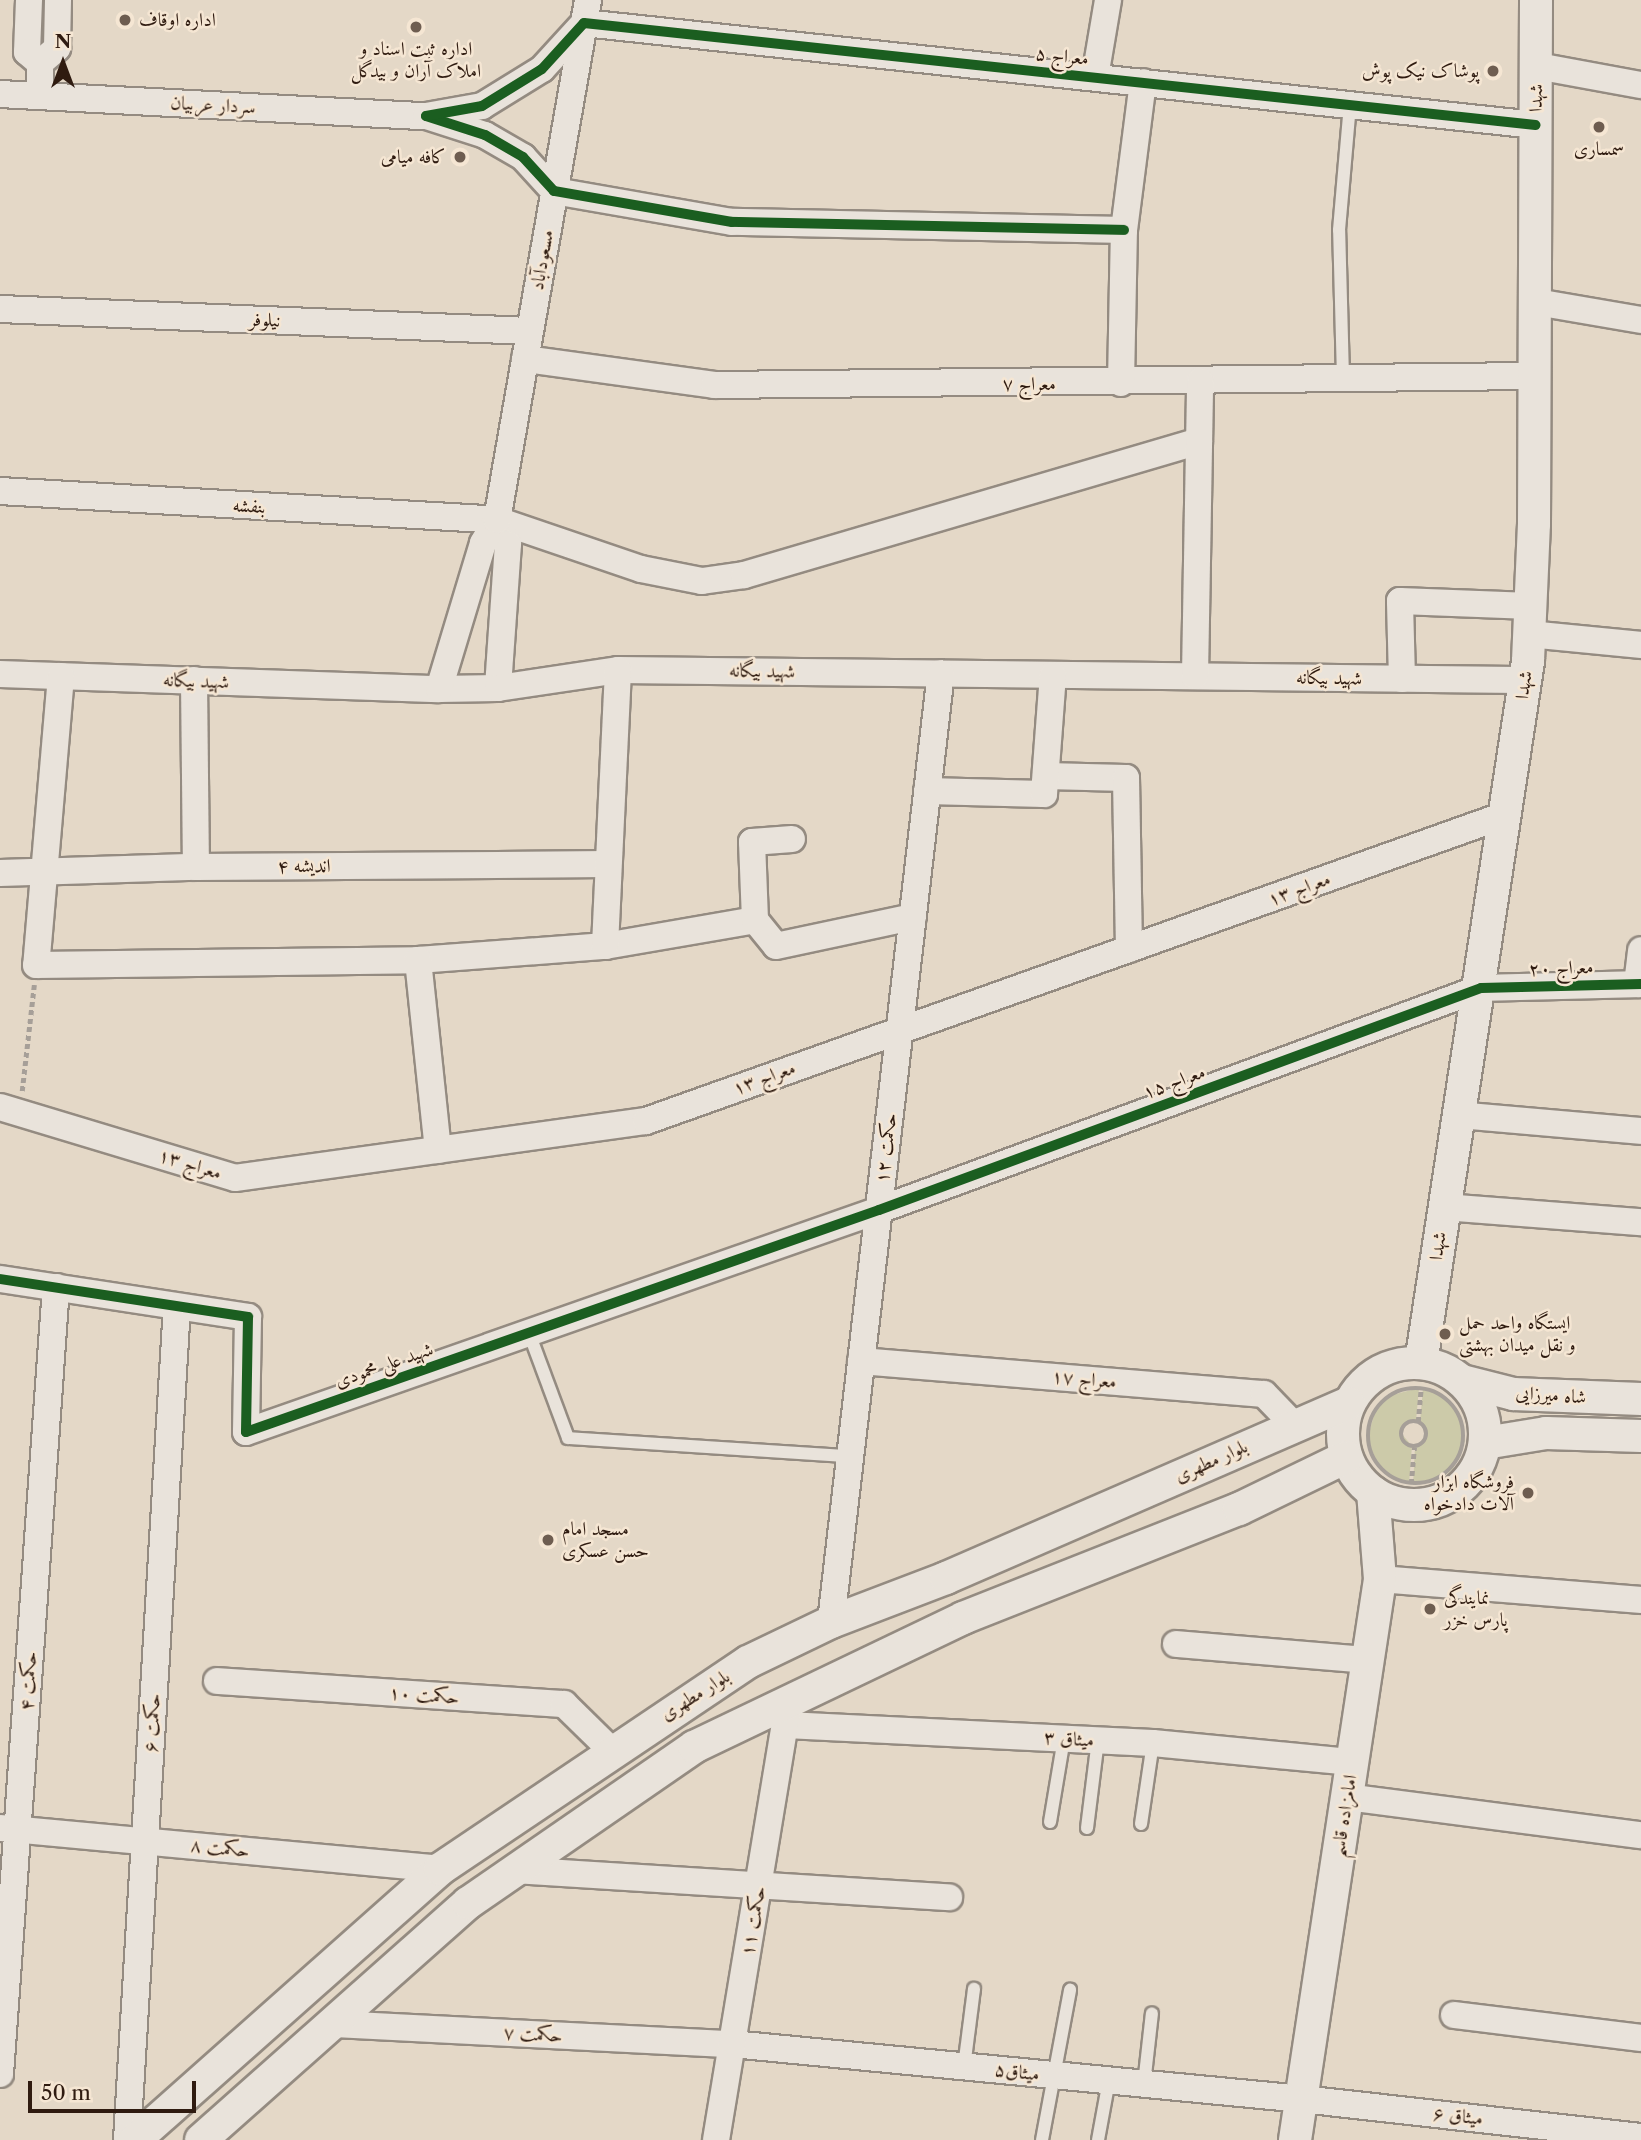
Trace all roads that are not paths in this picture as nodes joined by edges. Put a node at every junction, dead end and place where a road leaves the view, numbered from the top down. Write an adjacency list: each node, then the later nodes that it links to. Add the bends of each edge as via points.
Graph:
1 (29, 0): 6 (street, via 27,52)
2 (58, 0): 6 (street, via 57,48)
3 (1108, 0): 8 (street)
4 (1536, 0): 7 (street, شهدا)
5 (586, 11): 8 (street, معراج ۵); 14 (street, via 542,69 482,106); 16 (street, مسعودآباد)
6 (40, 64): 12 (street)
7 (1536, 66): 10 (street); 15 (street, شهدا)
8 (1095, 77): 9 (street, معراج ۵)
9 (1143, 82): 13 (street, معراج ۵); 17 (street)
10 (1641, 85)
11 (0, 94): 12 (street, سردار عربیان)
12 (40, 96): 14 (street, سردار عربیان)
13 (1350, 105): 15 (street, معراج ۵); 24 (lane, via 1339,230)
14 (426, 116): 16 (street, via 485,135 523,157)
15 (1536, 125): 18 (street, شهدا)
16 (554, 191): 17 (street, via 732,222); 21 (street, مسعودآباد)
17 (1124, 230): 26 (street)
18 (1536, 302): 20 (street); 23 (street, شهدا)
19 (0, 309): 21 (street, نیلوفر)
20 (1641, 320)
21 (530, 331): 22 (street, مسعودآباد)
22 (525, 359): 26 (street, معراج ۷, via 714,385); 29 (street, مسعودآباد)
23 (1535, 376): 24 (street, معراج ۷); 30 (street, شهدا)
24 (1343, 379): 25 (street, معراج ۷)
25 (1200, 381): 26 (street, معراج ۷); 27 (street)
26 (1121, 383)
27 (1199, 441): 29 (street, بنفشه, via 744,575 702,581 641,569); 37 (street)
28 (0, 492): 29 (street, بنفشه)
29 (497, 520): 41 (street, مسعودآباد, via 508,544); 42 (street, مسعودآباد, via 483,543)
30 (1530, 620): 31 (street); 38 (street, via 1400,601); 40 (street, شهدا)
31 (1641, 645)
32 (618, 670): 33 (street, شهید بیگانه); 41 (street, شهید بیگانه); 47 (street)
33 (941, 673): 35 (street, شهید بیگانه); 44 (street, حکمت ۱۲)
34 (0, 674): 36 (street, شهید بیگانه)
35 (1053, 675): 37 (street, شهید بیگانه); 43 (street)
36 (61, 676): 39 (street, شهید بیگانه); 49 (street)
37 (1195, 676): 38 (street, شهید بیگانه)
38 (1402, 679): 40 (street, شهید بیگانه)
39 (194, 680): 42 (street, شهید بیگانه); 48 (street)
40 (1525, 680): 45 (street, شهدا)
41 (498, 688): 42 (street, شهید بیگانه)
42 (439, 689)
43 (1046, 776): 44 (street, via 1044,794); 54 (street, via 1126,778)
44 (927, 791): 51 (street, حکمت ۱۲)
45 (1505, 815): 54 (street, معراج ۱۳); 58 (street, شهدا)
46 (792, 839): 52 (street, via 752,842)
47 (608, 864): 48 (street, اندیشه ۴); 53 (street)
48 (196, 867): 49 (street, اندیشه ۴)
49 (43, 871): 50 (street, اندیشه ۴); 56 (street, via 36,965)
50 (0, 873)
51 (913, 916): 52 (street, via 776,946); 59 (street, حکمت ۱۲)
52 (755, 920): 53 (street)
53 (605, 946): 56 (street)
54 (1129, 949): 59 (street, معراج ۱۳)
55 (1641, 950): 57 (street)
56 (418, 960): 63 (street)
57 (1639, 984): 58 (street, معراج ۲۰)
58 (1481, 988): 61 (street, شهدا); 65 (street, معراج ۱۵)
59 (900, 1030): 63 (street, معراج ۱۳, via 646,1121); 65 (street, حکمت ۱۲)
60 (10, 1110): 63 (street, معراج ۱۳, via 236,1178)
61 (1458, 1115): 62 (street); 64 (street, شهدا)
62 (1641, 1131)
63 (439, 1150)
64 (1444, 1207): 66 (street); 72 (street, شهدا)
65 (879, 1210): 70 (street, شهید علی محمودی); 71 (street, حکمت ۱۲)
66 (1641, 1222)
67 (0, 1279): 68 (street, شهید علی محمودی)
68 (56, 1287): 69 (street, شهید علی محمودی); 100 (street, حکمت ۴)
69 (177, 1306): 70 (street, شهید علی محمودی, via 248,1317 246,1432); 102 (street, حکمت ۶)
70 (529, 1333): 79 (lane, via 568,1438)
71 (861, 1361): 76 (street, معراج ۱۷, via 1264,1394); 79 (street, حکمت ۱۲)
72 (1421, 1375): 73 (street, شاه میرزایی, via 1443,1368); 75 (street, via 1384,1369 1368,1379)
73 (1462, 1381): 74 (street, شاه میرزایی, via 1513,1394); 78 (street, via 1476,1399)
74 (1641, 1399)
75 (1349, 1403): 76 (street, بلوار مطهری); 80 (street, via 1343,1420)
76 (1293, 1424): 85 (street, بلوار مطهری, via 946,1578)
77 (1641, 1436): 78 (street, شاه میرزایی, via 1546,1433)
78 (1485, 1443): 82 (street, via 1477,1467 1462,1487 1441,1500)
79 (850, 1456): 85 (street, حکمت ۱۲)
80 (1346, 1457): 81 (street); 89 (street, via 1239,1509 963,1618)
81 (1373, 1492): 82 (street, via 1392,1502); 83 (street, امامزاده قاسم)
82 (1414, 1495): 83 (street, via 1400,1525 1391,1563)
83 (1380, 1579): 84 (street); 87 (street, امامزاده قاسم)
84 (1641, 1600)
85 (831, 1622): 93 (street, بلوار مطهری, via 748,1662)
86 (1176, 1644): 87 (street)
87 (1367, 1660): 94 (street, امامزاده قاسم)
88 (217, 1681): 93 (street, حکمت ۱۰, via 564,1704)
89 (787, 1713): 90 (street, میثاق ۳); 103 (street, via 694,1747); 106 (street, حکمت ۱۱)
90 (1064, 1738): 91 (street, میثاق ۳); 97 (lane)
91 (1098, 1740): 92 (street, میثاق ۳); 99 (lane)
92 (1153, 1743): 94 (street, میثاق ۳); 98 (lane)
93 (612, 1751): 96 (street, بلوار مطهری)
94 (1352, 1762): 95 (street, امامزاده قاسم)
95 (1347, 1797): 101 (street); 120 (street, امامزاده قاسم)
96 (528, 1809): 103 (street); 104 (street, بلوار مطهری)
97 (1050, 1822)
98 (1141, 1824)
99 (1087, 1828)
100 (9, 1829): 102 (street, حکمت ۸); 116 (street, حکمت ۴)
101 (1641, 1835)
102 (145, 1841): 104 (street, حکمت ۸); 122 (street, حکمت ۶)
103 (552, 1844): 105 (street)
104 (440, 1869): 123 (street, بلوار مطهری)
105 (515, 1870): 106 (street); 112 (street, via 468,1903)
106 (759, 1882): 107 (street); 114 (street, حکمت ۱۱)
107 (949, 1897)
108 (974, 1989): 115 (lane)
109 (1070, 1990): 117 (lane)
110 (1152, 2013): 119 (lane)
111 (1454, 2015): 113 (street)
112 (333, 2024): 114 (street, حکمت ۷); 124 (street)
113 (1641, 2038)
114 (732, 2044): 115 (street, میثاق۵); 125 (street, حکمت ۱۱)
115 (964, 2067): 117 (street, میثاق۵)
116 (0, 2074)
117 (1055, 2076): 118 (street, میثاق۵); 126 (lane)
118 (1109, 2080): 119 (street, میثاق۵); 127 (lane)
119 (1144, 2084): 120 (street, میثاق۵)
120 (1302, 2099): 121 (street, میثاق ۶); 128 (street, امامزاده قاسم)
121 (1641, 2137)
122 (127, 2140)
123 (135, 2140)
124 (201, 2140)
125 (716, 2140)
126 (1042, 2140)
127 (1098, 2140)
128 (1295, 2140)

